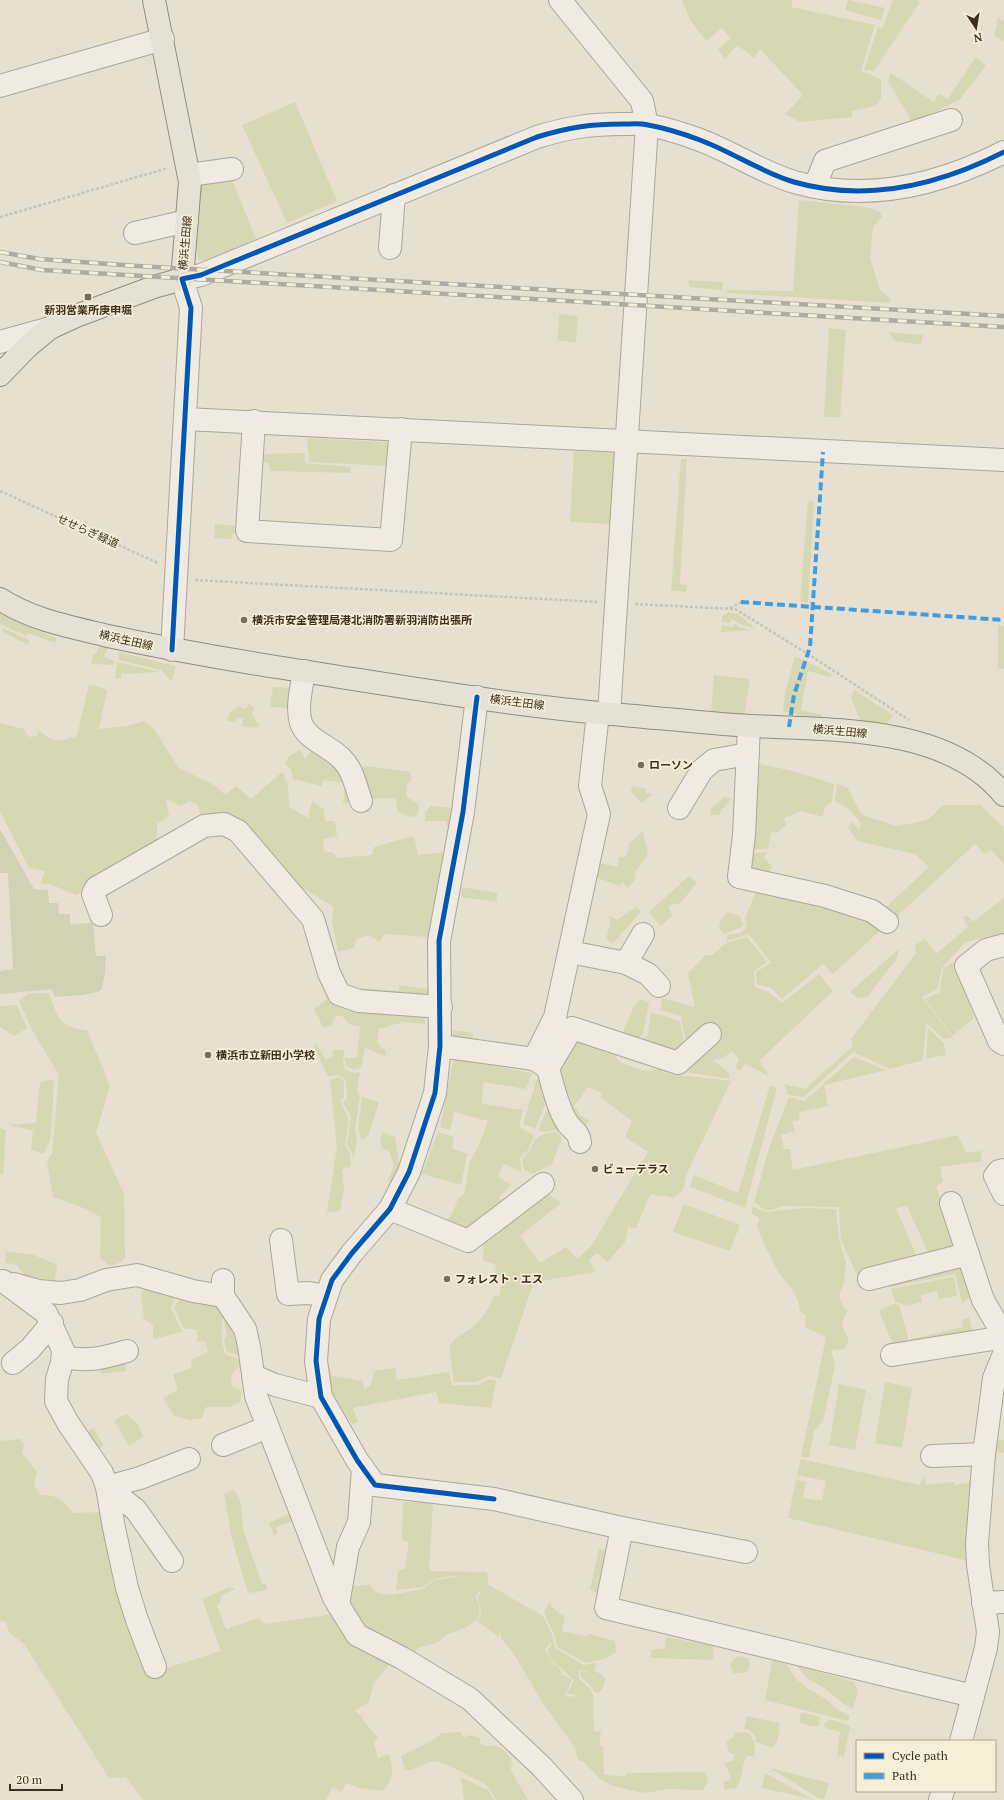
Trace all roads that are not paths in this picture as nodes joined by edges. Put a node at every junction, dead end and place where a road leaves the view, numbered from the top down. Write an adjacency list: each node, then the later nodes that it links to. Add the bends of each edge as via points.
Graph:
1 (154, 0): 3 (main road, 横浜生田線)
2 (560, 0): 6 (street, via 642,101)
3 (163, 39): 4 (street); 9 (main road, 横浜生田線)
4 (0, 86)
5 (951, 120): 10 (street, via 825,162)
6 (647, 125): 10 (street, via 700,140 766,172); 11 (street, via 598,124 570,127 537,136); 22 (street)
7 (1004, 152): 10 (street, via 954,175 906,187 872,191)
8 (232, 169): 9 (street)
9 (181, 171): 12 (main road, 横浜生田線)
10 (815, 186)
11 (394, 195): 14 (street); 15 (street, via 201,275)
12 (187, 221): 13 (street); 15 (main road, 横浜生田線)
13 (135, 233)
14 (390, 248)
15 (182, 279): 16 (main road, 横浜生田線, via 154,287); 19 (street, via 191,308)
16 (50, 328): 17 (street); 18 (main road, 横浜生田線)
17 (0, 342)
18 (0, 375)
19 (185, 419): 20 (street); 25 (street)
20 (254, 421): 21 (street); 21 (street, via 247,531 392,540)
21 (401, 429): 22 (street)
22 (626, 441): 23 (street); 28 (street)
23 (1004, 460)
24 (0, 599): 25 (main road, 横浜生田線, via 25,614)
25 (172, 650): 26 (main road, 横浜生田線)
26 (304, 671): 27 (main road, 横浜生田線); 32 (street, via 300,708 304,730 343,759 351,771)
27 (477, 697): 28 (main road, 横浜生田線); 41 (street, via 463,812 439,941)
28 (603, 713): 29 (main road, 横浜生田線); 38 (street, via 590,786 599,814)
29 (750, 726): 30 (street); 31 (main road, 横浜生田線, via 860,732 893,736 924,744 959,758)
30 (748, 754): 33 (street, via 714,760 702,770); 35 (street, via 739,878 838,900 872,911)
31 (1004, 795)
32 (361, 801)
33 (679, 808)
34 (101, 915): 41 (street, via 93,894 96,888 204,826 224,824 238,831 313,919 329,974 340,994 359,1001)
35 (887, 922)
36 (643, 934): 39 (street)
37 (1004, 945): 43 (street, via 986,950 966,966 1000,1041)
38 (570, 952): 39 (street); 45 (street)
39 (626, 963): 40 (street, via 648,974)
40 (659, 986)
41 (441, 1008): 44 (street)
42 (710, 1034): 45 (street, via 678,1063 572,1028)
43 (1004, 1044)
44 (440, 1046): 45 (street); 51 (street, via 435,1093 409,1172)
45 (541, 1064): 46 (street, via 560,1110 568,1124 580,1136)
46 (580, 1142)
47 (1004, 1170): 49 (street, via 995,1176)
48 (544, 1184): 51 (street, via 468,1241)
49 (1004, 1194)
50 (951, 1203): 53 (street)
51 (390, 1209): 56 (street, via 332,1280)
52 (281, 1240): 56 (street, via 288,1294 309,1293)
53 (968, 1254): 54 (street); 58 (street, via 983,1300)
54 (869, 1279)
55 (1, 1280): 57 (street, via 46,1313); 64 (street, via 40,1291 61,1293 80,1290 106,1280 137,1275 193,1291 223,1288 245,1329)
56 (326, 1296): 66 (street, via 319,1319 316,1361)
57 (52, 1323): 62 (street, via 64,1350); 63 (street, via 30,1349)
58 (1004, 1336): 61 (street)
59 (128, 1351): 62 (street, via 104,1358 82,1360)
60 (1004, 1354): 65 (street)
61 (892, 1355)
62 (63, 1357): 73 (street, via 57,1379 56,1401 102,1473)
63 (13, 1363)
64 (254, 1376): 66 (street, via 275,1385); 67 (street, via 256,1396)
65 (999, 1379): 69 (street)
66 (321, 1397): 72 (street)
67 (268, 1427): 68 (street); 78 (street)
68 (223, 1445)
69 (984, 1454): 70 (street); 77 (street, via 977,1544 978,1565)
70 (932, 1456)
71 (189, 1459): 73 (street, via 140,1478)
72 (363, 1468): 74 (street, via 375,1486 494,1499); 78 (street, via 359,1522 348,1547)
73 (107, 1487): 76 (street, via 136,1510); 79 (street, via 127,1588)
74 (622, 1528): 75 (street); 80 (street, via 606,1608)
75 (746, 1552)
76 (172, 1561)
77 (994, 1602): 80 (street)
78 (338, 1605): 82 (street, via 357,1635 402,1658 470,1699 542,1766)
79 (155, 1667)
80 (973, 1696): 81 (street)
81 (961, 1740)
82 (572, 1800)

